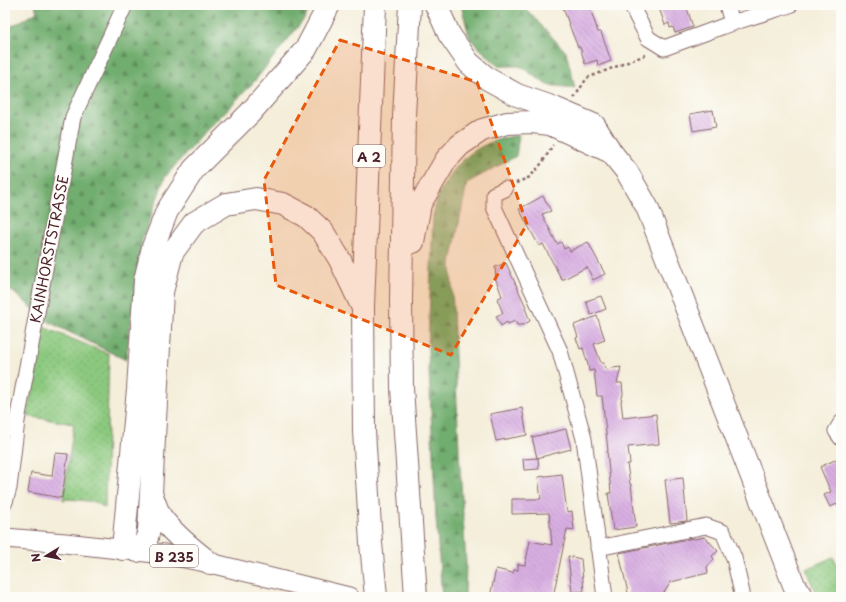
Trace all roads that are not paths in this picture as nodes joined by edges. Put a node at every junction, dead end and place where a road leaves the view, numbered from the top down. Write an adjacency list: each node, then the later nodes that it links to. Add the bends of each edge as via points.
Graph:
1 (125, 5): 15 (street, KAINHORSTSTRASSE, via 73,117 16,421 9,488)
2 (329, 5): 18 (highway, via 306,49 250,113 194,169 167,211 153,247 145,280)
3 (374, 5): 13 (highway, A 2)
4 (410, 5): 12 (highway, A 2, via 404,116)
5 (436, 5): 10 (highway, via 449,34 469,63 488,79 517,94 594,125)
6 (632, 5): 9 (street, via 648,38 664,48)
7 (727, 5): 9 (street)
8 (790, 5): 9 (street)
9 (732, 23)
10 (611, 152): 12 (highway, via 550,124 532,122 507,123 482,130 460,145 446,160 420,204); 21 (highway, via 627,172 647,207)
11 (505, 188): 17 (street, via 494,194 494,207 560,351 584,439)
12 (401, 300): 20 (highway, A 2, via 402,388)
13 (362, 306): 14 (highway, via 323,232 306,216 283,204 256,198 226,204 194,223 172,253 162,292); 23 (highway, A 2, via 364,430)
14 (152, 496): 18 (highway, via 146,541); 19 (highway, via 160,515 169,527)
15 (5, 502)
16 (5, 538): 18 (main road, B 235)
17 (598, 548): 24 (street); 25 (street, via 706,526 723,532 734,558)
18 (130, 550): 19 (main road, B 235)
19 (210, 563): 22 (main road, B 235)
20 (415, 587)
21 (797, 593)
22 (349, 597)
23 (376, 597)
24 (605, 597)
25 (741, 597)

